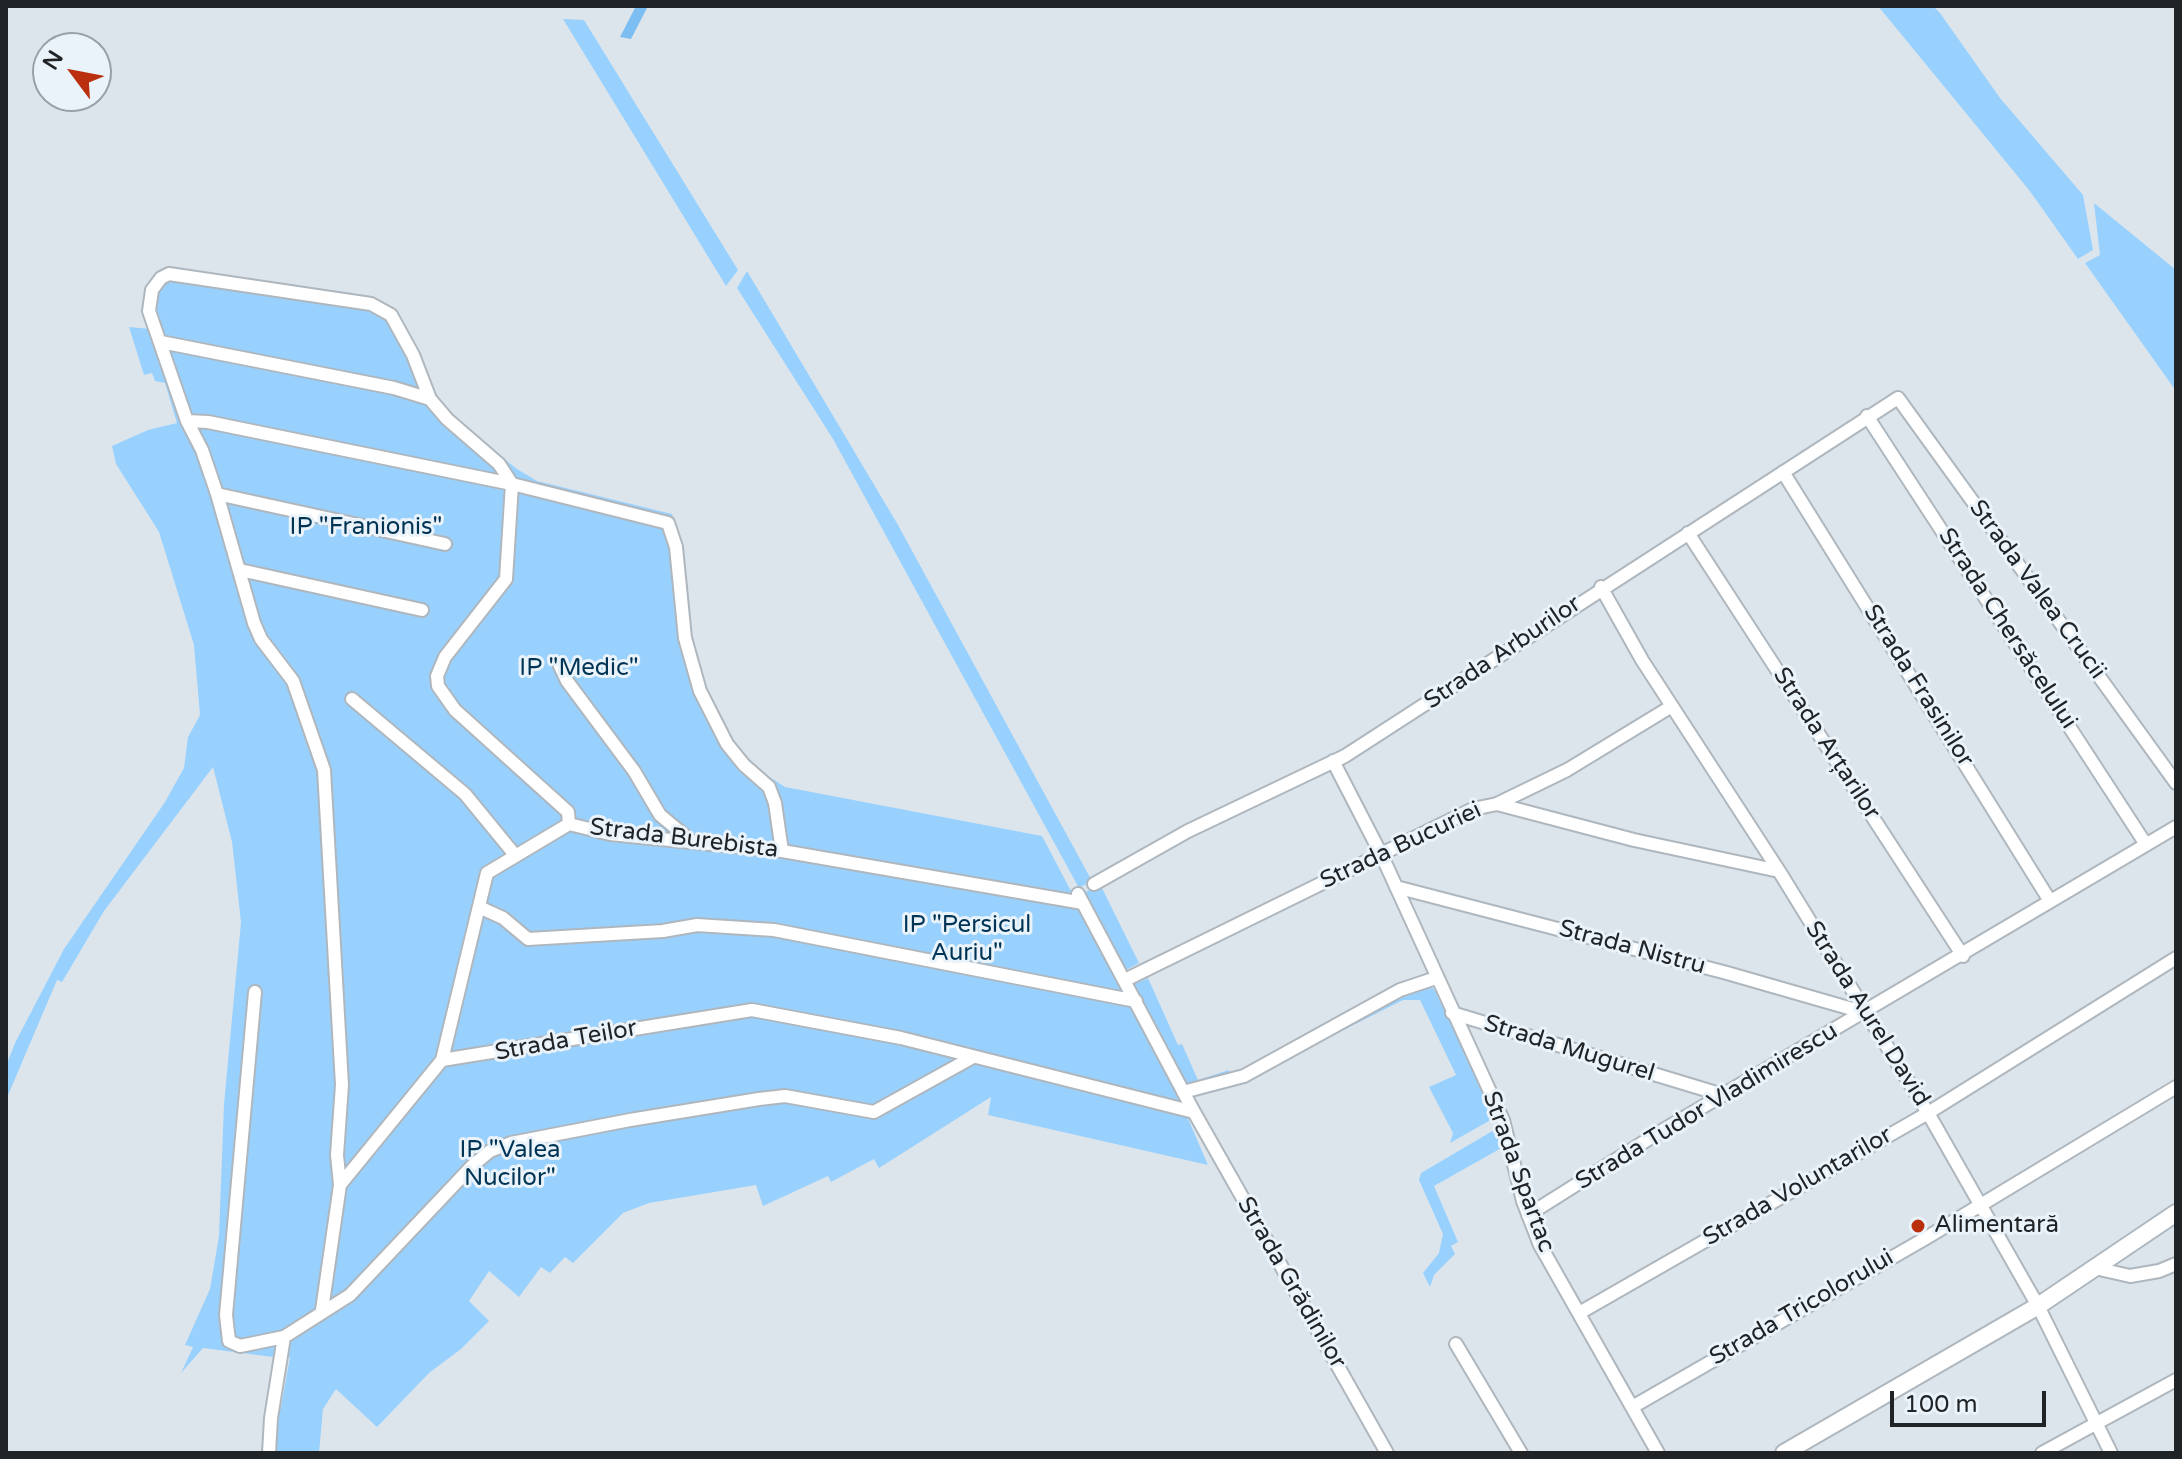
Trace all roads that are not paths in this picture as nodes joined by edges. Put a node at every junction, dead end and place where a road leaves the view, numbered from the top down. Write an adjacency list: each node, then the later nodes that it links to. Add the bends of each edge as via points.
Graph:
1 (161, 342): 3 (street); 3 (street, via 149,299 155,283 169,274 371,304 391,315); 5 (street)
2 (1898, 398): 4 (street, Strada Arburilor); 18 (street, Strada Valea Crucii)
3 (430, 399): 7 (street, via 499,464)
4 (1867, 416): 6 (street, Strada Arburilor); 25 (street, Strada Chersăcelului)
5 (187, 421): 7 (street); 8 (street)
6 (1783, 472): 9 (street, Strada Arburilor); 33 (street, Strada Frasinilor)
7 (512, 484): 20 (street, via 506,579 445,657 438,686 455,710 568,812); 26 (street, via 671,525 685,638 700,691 727,744 769,787)
8 (217, 494): 10 (street); 11 (street)
9 (1688, 533): 12 (street, Strada Arburilor); 35 (street, Strada Arțarilor)
10 (445, 544)
11 (240, 570): 13 (street); 50 (street, via 254,623 293,681 324,770 342,1085)
12 (1601, 587): 16 (street, Strada Aurel David); 17 (street, Strada Arburilor, via 1443,695)
13 (422, 610)
14 (560, 666): 21 (street)
15 (352, 699): 27 (street, via 465,794)
16 (1672, 706): 19 (street, Strada Bucuriei, via 1567,770); 29 (street, Strada Aurel David)
17 (1333, 761): 28 (street, Strada Mugurel); 30 (street, Strada Arburilor, via 1188,831)
18 (2176, 783)
19 (1497, 804): 28 (street, Strada Bucuriei, via 1473,809); 29 (street)
20 (569, 824): 23 (street, Strada Burebista); 27 (street, Strada Burebista)
21 (669, 825): 23 (street); 24 (street)
22 (2176, 827): 25 (street, Strada Tudor Vladimirescu)
23 (662, 841): 24 (street, Strada Burebista)
24 (697, 843): 26 (street, Strada Burebista)
25 (2145, 843): 33 (street, Strada Tudor Vladimirescu)
26 (782, 851): 32 (street, Strada Burebista)
27 (515, 855): 34 (street, Strada Burebista, via 487,873)
28 (1382, 856): 31 (street, Strada Mugurel); 38 (street, Strada Bucuriei)
29 (1779, 871): 42 (street, Strada Aurel David)
30 (1094, 884)
31 (1396, 887): 37 (street, Strada Mugurel); 42 (street, Strada Nistru)
32 (1081, 899): 38 (street, Strada Grădinilor)
33 (2050, 901): 35 (street, Strada Tudor Vladimirescu)
34 (479, 907): 40 (street, via 528,939 697,925 774,930); 44 (street, Strada Burebista)
35 (1963, 956): 42 (street, Strada Tudor Vladimirescu)
36 (2176, 958): 49 (street, Strada Voluntarilor)
37 (1436, 978): 41 (street, Strada Mugurel); 46 (street, via 1400,990 1244,1076)
38 (1125, 980): 40 (street, Strada Grădinilor)
39 (255, 992): 59 (street, via 225,1331 229,1341 240,1346)
40 (1136, 1001): 46 (street, Strada Grădinilor)
41 (1452, 1013): 47 (street, Strada Mugurel); 53 (street, Strada Spartac, via 1503,1120)
42 (1866, 1013): 47 (street, Strada Tudor Vladimirescu); 49 (street, Strada Aurel David)
43 (973, 1057): 44 (street, Strada Teilor, via 886,1035 740,1010); 48 (street, Strada Teilor); 57 (street, via 874,1112 785,1096 501,1147 472,1166 375,1272 343,1300)
44 (442, 1060): 50 (street)
45 (2176, 1087): 51 (street, Strada Tricolorului)
46 (1183, 1092): 48 (street, Strada Grădinilor)
47 (1723, 1095): 53 (street, Strada Tudor Vladimirescu)
48 (1194, 1112): 65 (street, Strada Grădinilor)
49 (1928, 1113): 51 (street, Strada Aurel David); 58 (street, Strada Voluntarilor)
50 (340, 1185): 57 (street)
51 (1980, 1206): 56 (street, Strada Aurel David); 62 (street, Strada Tricolorului)
52 (2176, 1213): 55 (street)
53 (1528, 1215): 58 (street, Strada Spartac)
54 (2176, 1264): 55 (street, via 2130,1276)
55 (2095, 1268): 56 (street)
56 (2038, 1306): 63 (street, Strada Aurel David); 68 (street)
57 (322, 1310): 59 (street)
58 (1581, 1312): 62 (street, Strada Spartac)
59 (284, 1337): 64 (street)
60 (1456, 1344): 66 (street)
61 (2176, 1380): 63 (street)
62 (1634, 1406): 67 (street, Strada Spartac)
63 (2097, 1424): 69 (street); 70 (street, Strada Aurel David)
64 (269, 1453)
65 (1387, 1453)
66 (1521, 1453)
67 (1658, 1453)
68 (1784, 1453)
69 (2042, 1453)
70 (2111, 1453)

